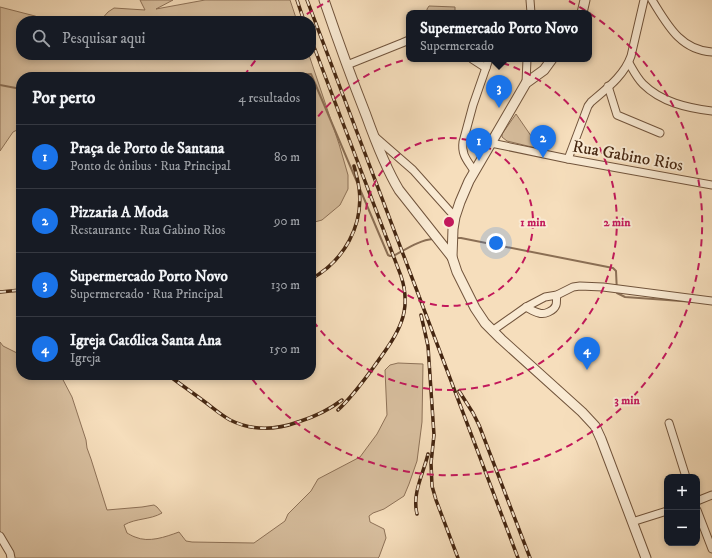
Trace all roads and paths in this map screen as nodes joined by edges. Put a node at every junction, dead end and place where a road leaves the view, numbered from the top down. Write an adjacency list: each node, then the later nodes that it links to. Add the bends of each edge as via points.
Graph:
1 (324, 0): 13 (street)
2 (585, 0): 5 (street)
3 (644, 0): 12 (street)
4 (652, 0): 7 (street, via 671,30 687,45)
5 (583, 10)
6 (406, 42): 13 (street)
7 (712, 52)
8 (477, 62): 14 (street)
9 (488, 62): 14 (street)
10 (527, 62): 15 (street)
11 (550, 62): 15 (street, via 544,70)
12 (629, 63): 16 (street, via 621,75); 17 (street, via 641,82 653,93 687,107)
13 (346, 65): 19 (street)
14 (486, 68): 22 (street, via 462,147)
15 (526, 83): 20 (street)
16 (608, 86): 18 (street, via 617,115); 21 (street, via 588,106)
17 (712, 111)
18 (660, 133)
19 (374, 136): 24 (street, via 413,170); 25 (street, via 393,180)
20 (491, 144): 21 (street, Rua Gabino Rios); 22 (street)
21 (568, 159): 23 (street, Rua Gabino Rios)
22 (474, 171): 24 (street)
23 (712, 185)
24 (455, 217): 25 (street)
25 (452, 257): 29 (street, via 475,308)
26 (557, 295): 27 (street, via 580,286); 28 (street); 28 (street, via 556,305 550,311 539,313)
27 (712, 301)
28 (526, 307): 29 (street)
29 (492, 331): 36 (street, via 595,426)
30 (669, 423): 31 (street)
31 (685, 474)
32 (712, 495): 33 (street)
33 (700, 500)
34 (664, 512): 36 (street)
35 (700, 518): 38 (street)
36 (632, 522): 40 (street)
37 (0, 536): 39 (street)
38 (712, 549)
39 (11, 558)
40 (646, 558)

